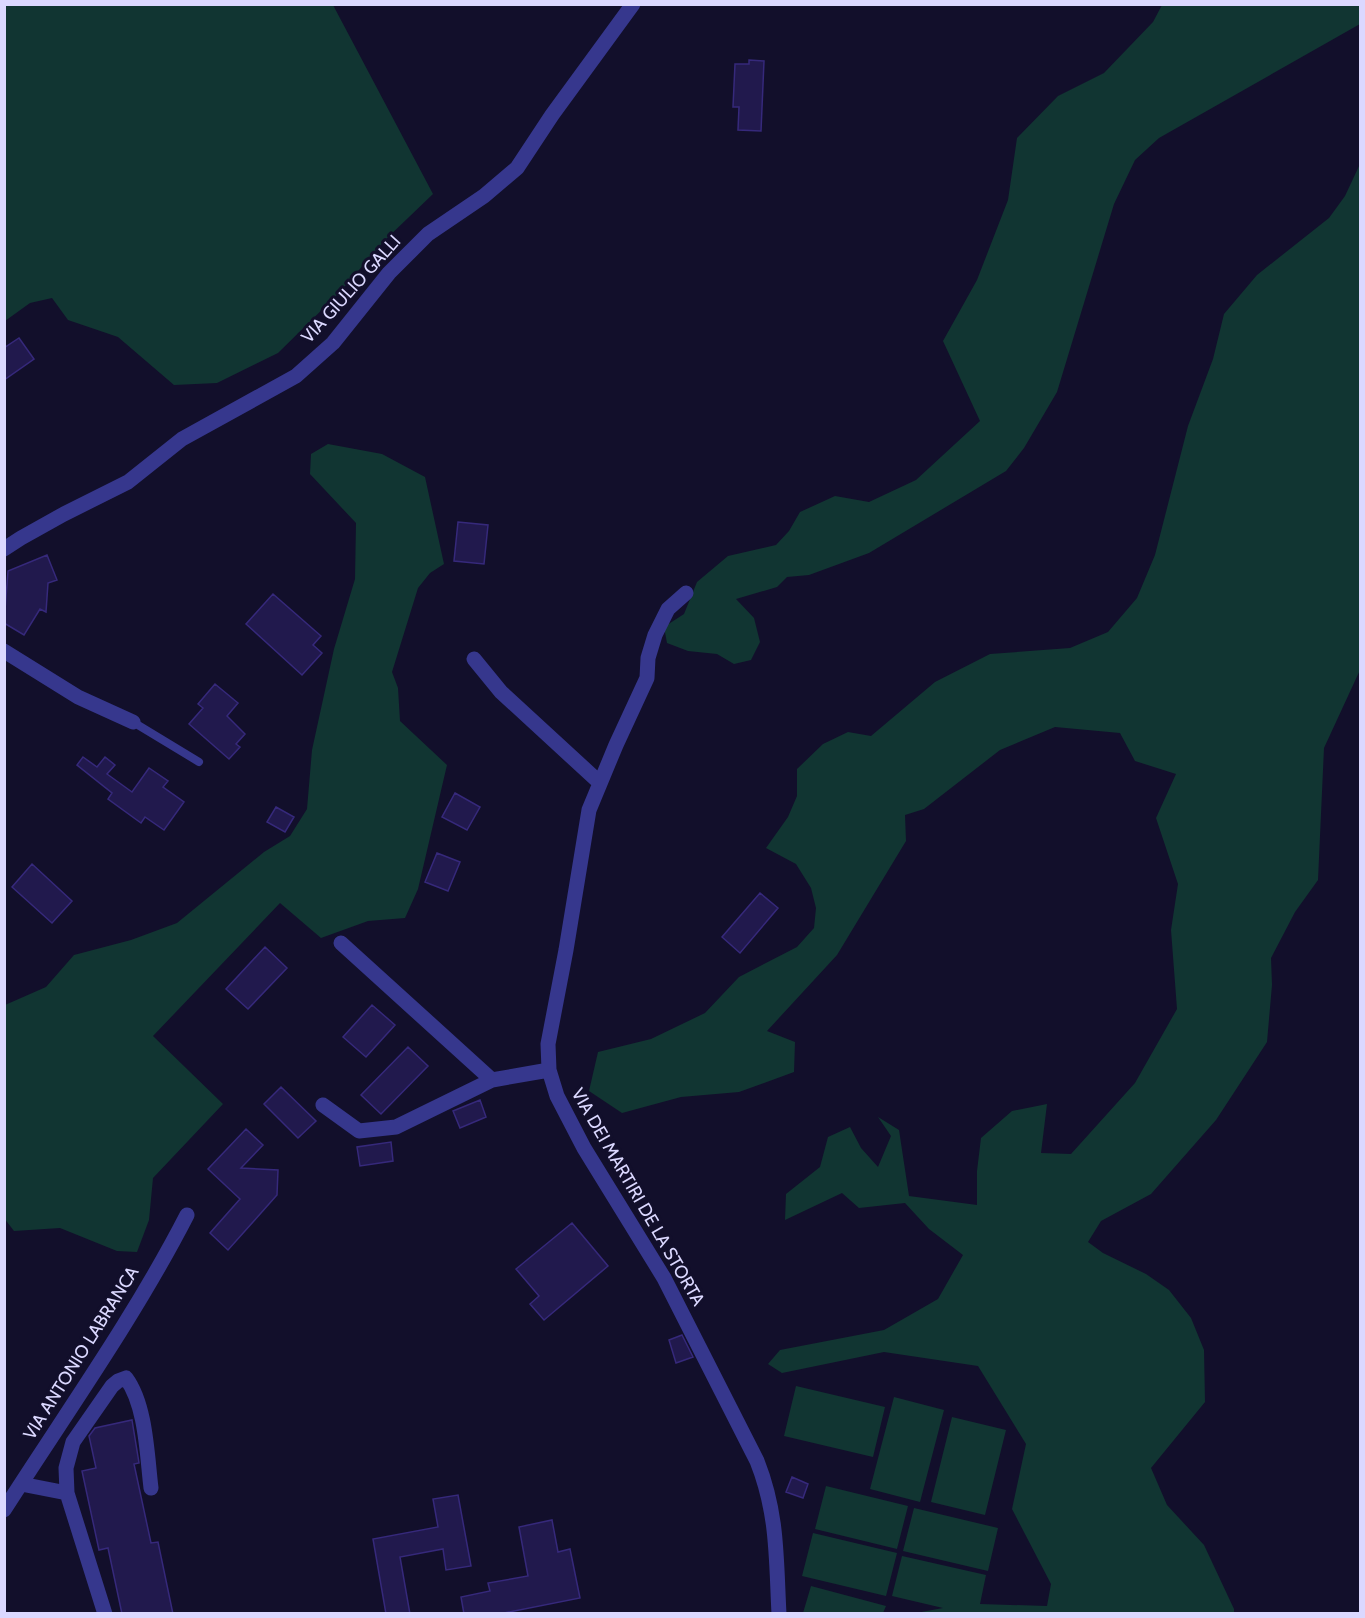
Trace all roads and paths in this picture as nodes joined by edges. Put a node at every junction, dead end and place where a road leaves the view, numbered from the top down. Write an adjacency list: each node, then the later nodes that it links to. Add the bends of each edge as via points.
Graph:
1 (633, 4): 2 (street, VIA GIULIO GALLI, via 517,168 428,234 389,273 333,343 296,376 182,440 128,482)
2 (4, 549)
3 (686, 593): 8 (street, VIA DEI MARTIRI DE LA STORTA, via 668,609 655,635 647,678)
4 (4, 651): 6 (street, via 78,697)
5 (474, 659): 8 (street, via 501,692)
6 (133, 722): 7 (lane)
7 (200, 762)
8 (600, 783): 10 (street, VIA DEI MARTIRI DE LA STORTA, via 589,810 548,1044)
9 (341, 943): 11 (street)
10 (549, 1070): 11 (street); 19 (street, VIA DEI MARTIRI DE LA STORTA, via 557,1096 584,1148 664,1278 757,1461 770,1501 776,1538)
11 (492, 1080): 12 (street, via 396,1127 358,1131)
12 (323, 1105)
13 (187, 1215): 14 (street, VIA ANTONIO LABRANCA, via 107,1352)
14 (21, 1484): 16 (street); 17 (street, VIA ANTONIO LABRANCA)
15 (151, 1488): 16 (street, via 141,1411 126,1378 112,1386 73,1442 66,1468)
16 (67, 1493): 18 (street)
17 (4, 1510)
18 (105, 1614)
19 (779, 1614)

